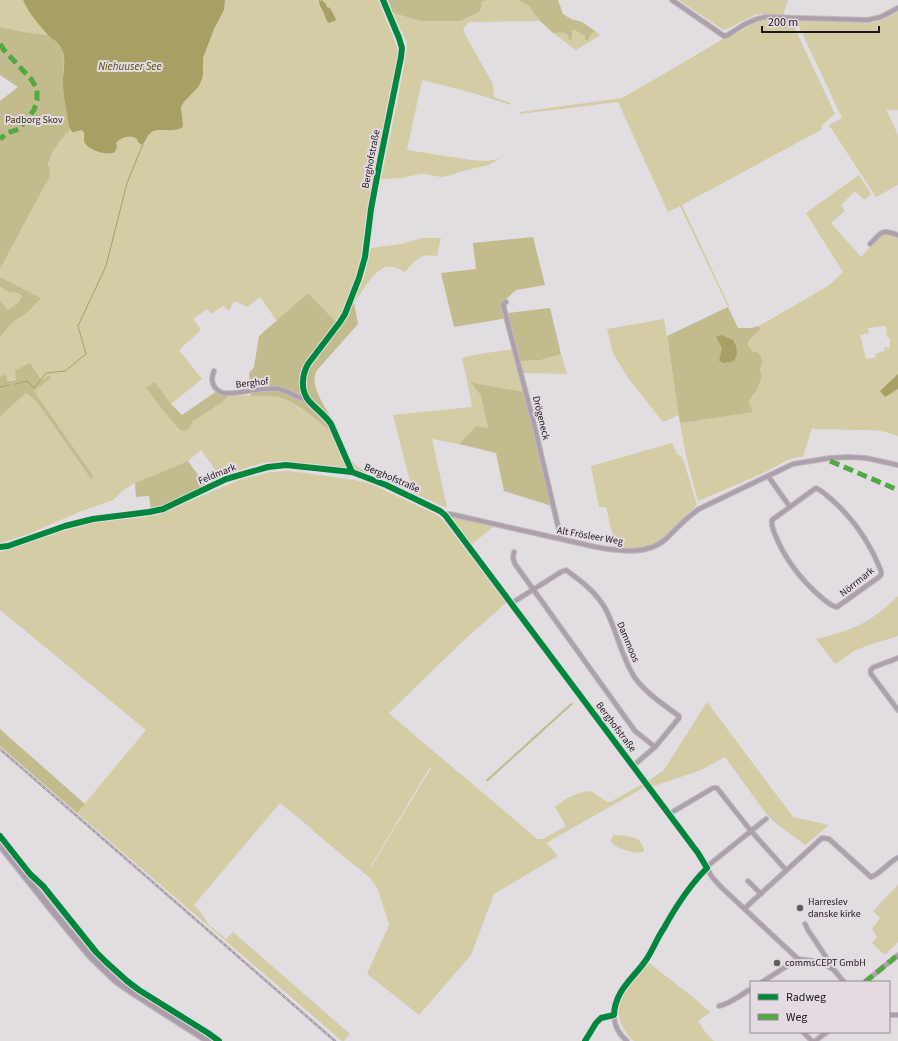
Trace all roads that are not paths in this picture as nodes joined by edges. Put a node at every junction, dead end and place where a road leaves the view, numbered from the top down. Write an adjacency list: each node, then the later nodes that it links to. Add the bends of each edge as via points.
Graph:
1 (383, 0): 8 (street, Berghofstraße, via 399,38 402,57 371,209 365,257 360,278 345,314 304,371 304,392)
2 (672, 0): 3 (street, via 724,36 758,18 868,20 881,17)
3 (898, 8)
4 (898, 235): 5 (street, via 884,232)
5 (870, 244)
6 (506, 302): 15 (street, Drögeneck, via 503,305)
7 (214, 371): 8 (street, Berghof, via 212,382 223,393 278,389)
8 (308, 400): 10 (street, Berghofstraße, via 331,424)
9 (898, 464): 11 (street, Alt Frösleer Weg, via 866,458 830,458 793,464)
10 (352, 472): 13 (street, Berghofstraße, via 420,500); 14 (street, Feldmark, via 286,465 268,468 226,479 163,509)
11 (768, 476): 12 (street); 15 (street, Alt Frösleer Weg, via 692,513 666,540 648,549 618,551)
12 (790, 507): 12 (street, Nörrmark, via 816,488 827,496 848,515 861,532 872,550 881,574 840,606 835,607 824,599 791,565 776,537 771,522)
13 (445, 515): 15 (street, Alt Frösleer Weg); 18 (street, Berghofstraße)
14 (93, 519)
15 (561, 539)
16 (514, 552): 17 (street, via 515,564)
17 (533, 589): 18 (street, Dammoos); 21 (street, via 635,731); 21 (street, Dammoos, via 566,570 590,588 605,608 634,676 680,718)
18 (512, 603): 22 (street, Berghofstraße)
19 (898, 658): 20 (street, via 871,670 871,674)
20 (898, 710)
21 (655, 747): 22 (street, Dammoos)
22 (633, 766): 23 (street, Berghofstraße)
23 (669, 814): 25 (street, via 717,788); 28 (street, Berghofstraße)
24 (766, 819): 25 (street)
25 (751, 831): 28 (street); 29 (street)
26 (0, 845): 45 (main road, via 54,914 90,956 117,982)
27 (897, 858): 29 (street, via 871,877 829,839 822,838)
28 (706, 868): 32 (street, Berghofstraße, via 721,887); 42 (street, via 671,916 646,960 621,991 614,1006)
29 (786, 870): 31 (street)
30 (748, 881): 31 (street)
31 (760, 894): 32 (street)
32 (745, 908): 35 (street, Berghofstraße)
33 (805, 924): 36 (street, via 826,957)
34 (898, 955): 39 (street)
35 (798, 959): 36 (street); 37 (street)
36 (826, 965): 38 (street)
37 (764, 981)
38 (843, 981)
39 (867, 981)
40 (750, 990): 41 (street, via 732,1002)
41 (719, 1006)
42 (614, 1015): 46 (street, via 601,1018); 47 (street, via 620,1035)
43 (804, 1033): 48 (street)
44 (826, 1033): 49 (street)
45 (208, 1041)
46 (585, 1041)
47 (627, 1041)
48 (812, 1041)
49 (815, 1041)

